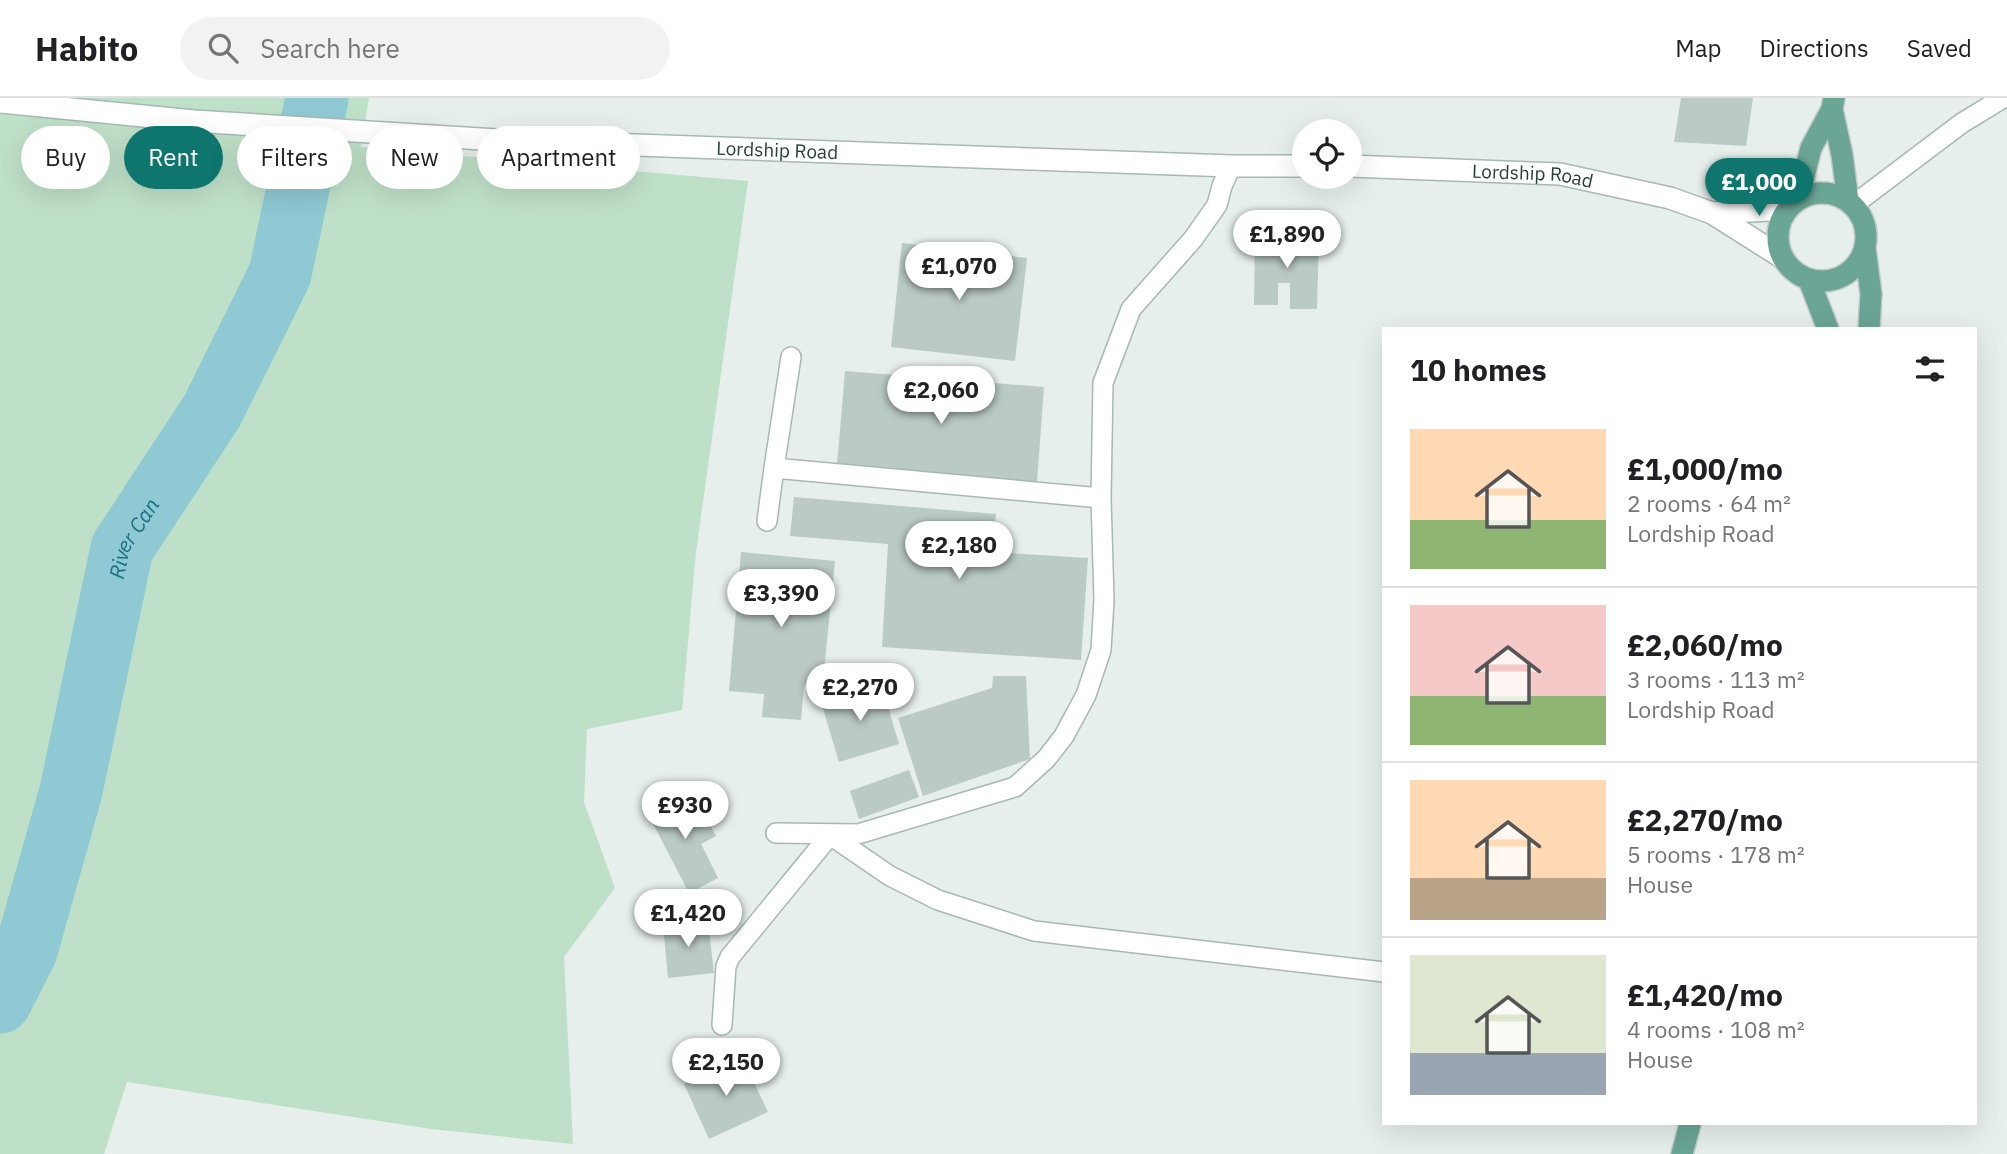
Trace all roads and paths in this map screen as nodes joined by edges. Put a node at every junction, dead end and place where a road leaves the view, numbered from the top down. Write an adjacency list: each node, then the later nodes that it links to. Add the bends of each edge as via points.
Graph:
1 (2003, 98): 7 (lane)
2 (0, 102): 4 (street, Lordship Road, via 350,132)
3 (1833, 103): 7 (main road); 8 (main road, via 1811,148)
4 (1231, 166): 5 (street, Lordship Road); 17 (lane, via 1217,205 1130,309 1121,331 1103,383)
5 (1292, 166)
6 (1362, 166): 9 (street, Lordship Road, via 1560,174 1670,198)
7 (1850, 203): 8 (main road, via 1824,193); 10 (main road, via 1866,231)
8 (1793, 204): 9 (street, Lordship Road); 11 (main road, via 1780,222)
9 (1712, 214): 11 (street, Lordship Road)
10 (1865, 248): 12 (main road, via 1860,261 1844,275 1824,282); 14 (main road, via 1871,294)
11 (1783, 258): 12 (main road)
12 (1809, 280): 13 (main road)
13 (1827, 327)
14 (1869, 327)
15 (791, 357): 16 (lane)
16 (774, 468): 17 (lane); 18 (lane)
17 (1101, 498): 20 (lane, via 1101,650 1086,695 1046,759 1015,787 888,827)
18 (767, 521)
19 (776, 833): 20 (lane)
20 (830, 835): 21 (lane, via 890,876 937,900 1034,931); 22 (lane, via 730,957)
21 (1382, 972)
22 (722, 1025)
23 (1690, 1125): 24 (main road)
24 (1682, 1154)

